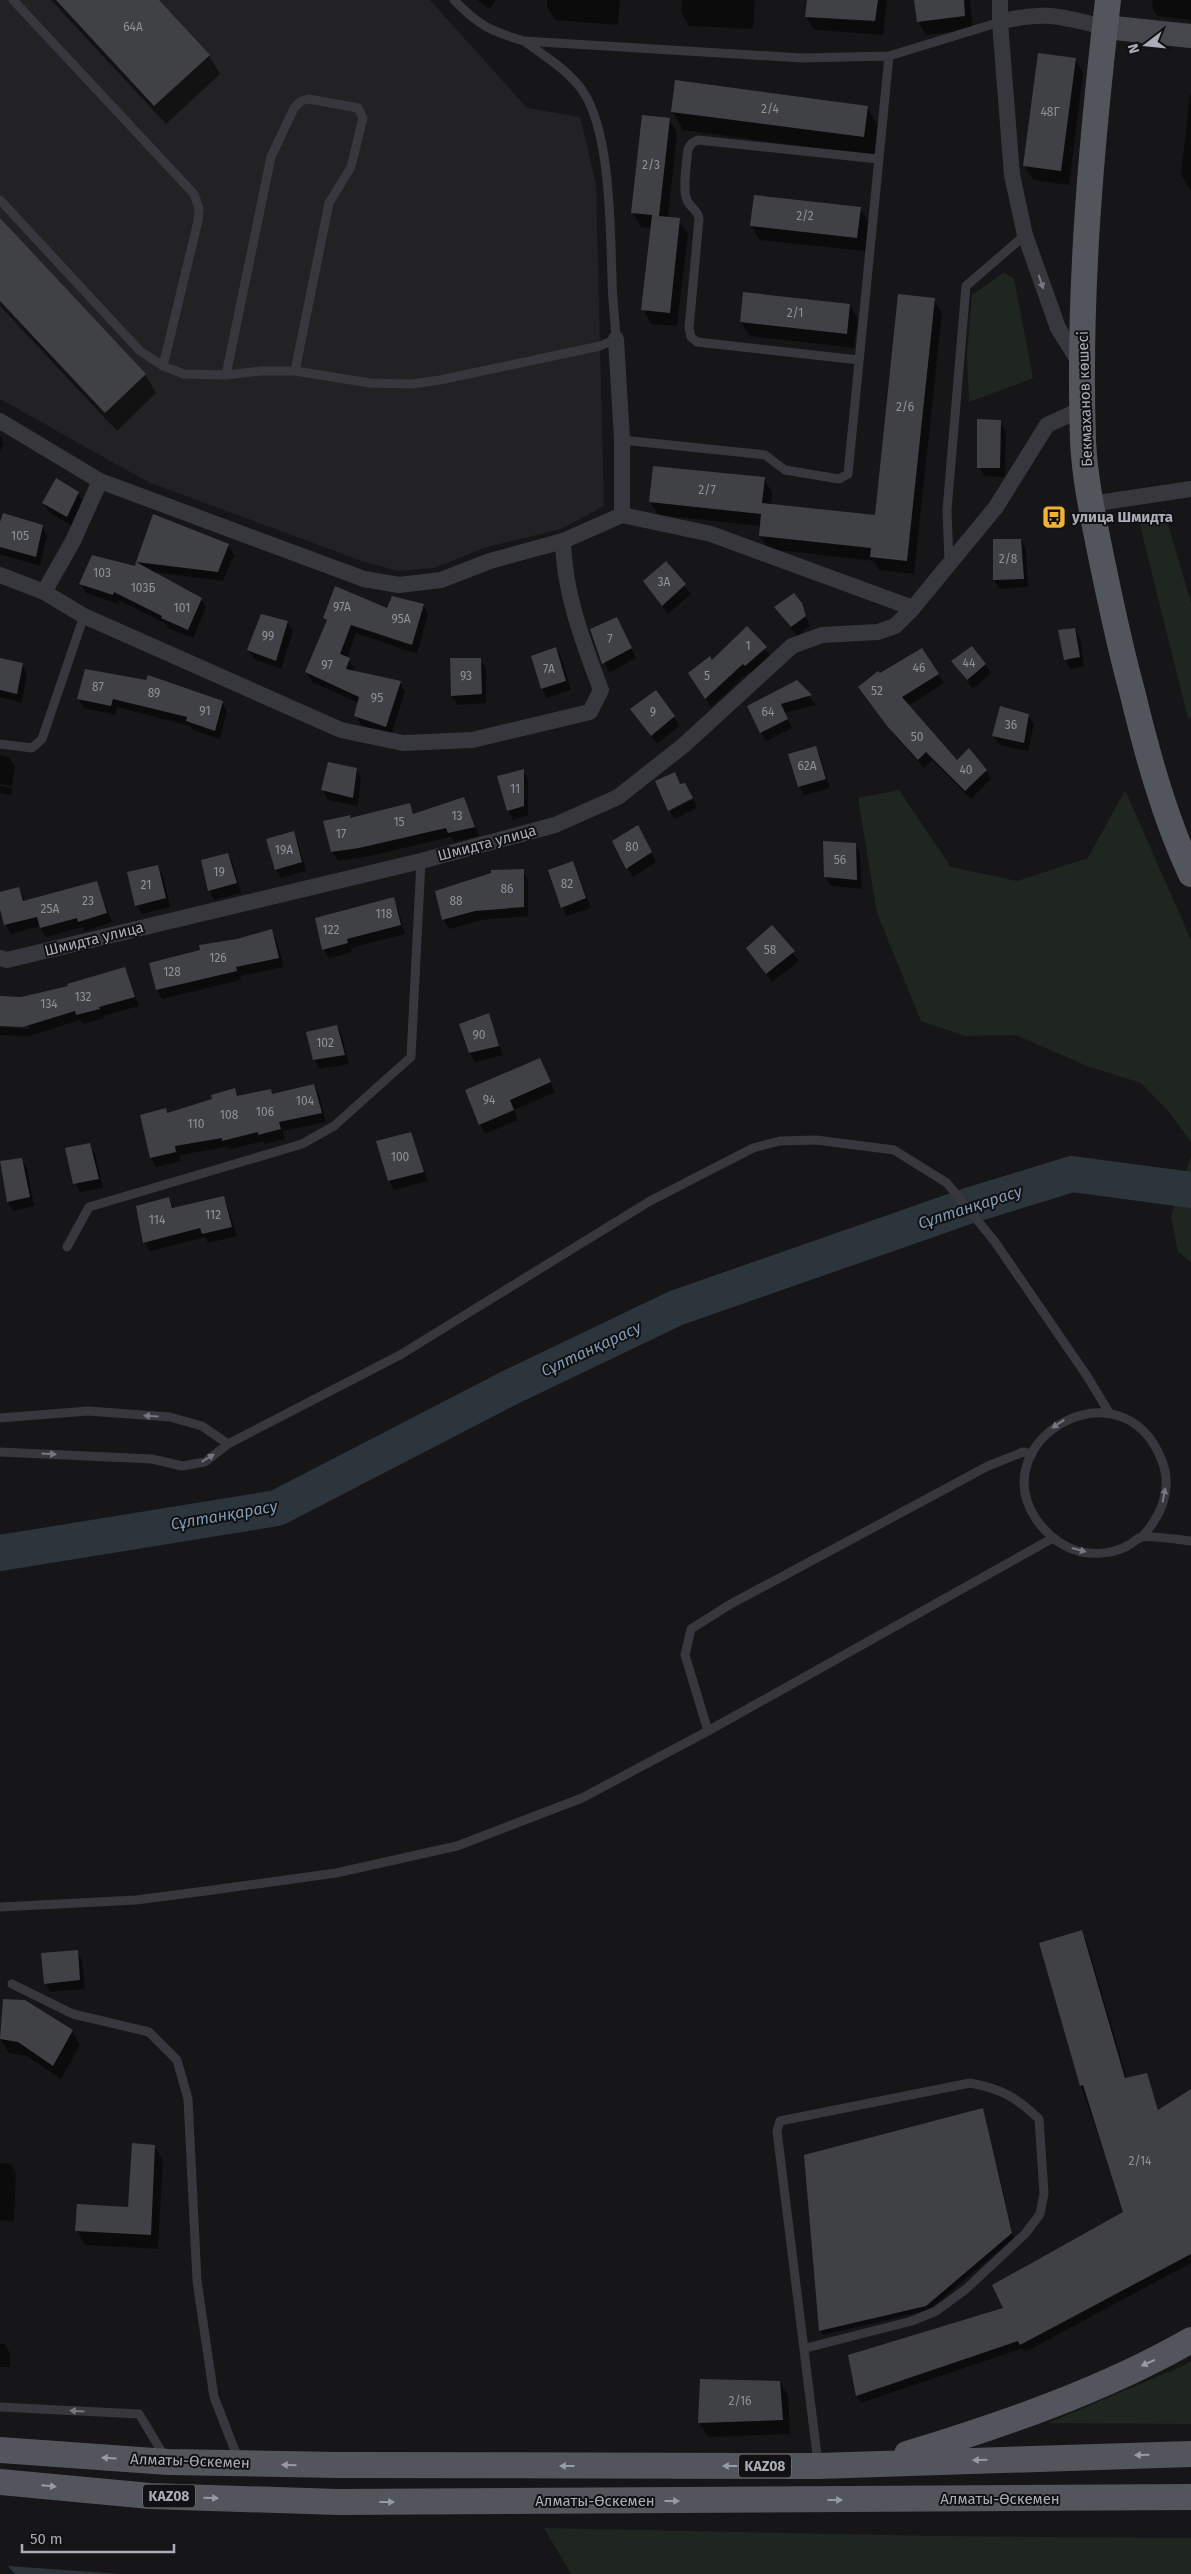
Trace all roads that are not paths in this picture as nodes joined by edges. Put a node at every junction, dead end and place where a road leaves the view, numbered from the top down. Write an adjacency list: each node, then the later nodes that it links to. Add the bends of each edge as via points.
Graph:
1 (13, 0): 15 (lane, via 194,194 199,208 198,221)
2 (454, 0): 8 (lane, via 475,22 498,34)
3 (1000, 0): 5 (street)
4 (1108, 0): 6 (main road, Бекмаханов көшесі)
5 (1000, 22): 6 (street, via 1027,15 1051,14); 9 (lane); 12 (street, via 1012,175)
6 (1104, 27): 7 (street); 16 (main road, Бекмаханов көшесі, via 1091,173)
7 (1191, 36)
8 (524, 41): 9 (lane, via 802,58); 13 (lane, via 568,73 583,91 594,115 611,208)
9 (888, 56): 10 (lane)
10 (878, 160): 14 (lane); 14 (lane, via 698,140 688,149 685,194 699,219 691,337 697,342)
11 (0, 200): 15 (lane, via 140,351)
12 (1026, 235): 16 (street, one-way to 16, via 1058,328); 27 (lane, via 966,286 947,510)
13 (616, 339): 17 (lane, via 600,346 412,384 370,383); 21 (street)
14 (859, 360): 21 (lane, via 848,474 839,479 785,470 757,454)
15 (162, 366): 18 (lane, via 184,374)
16 (1082, 366): 19 (main road, Бекмаханов көшесі)
17 (295, 371): 18 (lane); 18 (lane, via 329,203 351,167 363,118 358,108 309,99 294,108 272,157)
18 (226, 375)
19 (1084, 408): 24 (main road, Бекмаханов көшесі); 27 (street, via 1047,425 996,507)
20 (0, 421): 22 (street)
21 (622, 440): 25 (street)
22 (100, 481): 26 (street, via 364,579 399,584 441,580 490,561); 29 (street, via 73,541)
23 (1191, 488): 24 (street)
24 (1090, 504): 34 (main road, Бекмаханов көшесі, via 1120,646 1147,752 1178,847)
25 (622, 515): 26 (street); 30 (street, via 711,534)
26 (563, 541): 31 (street, via 563,566 580,632 601,690 590,712 472,740 403,743 341,730)
27 (949, 565): 30 (street)
28 (0, 575): 29 (street)
29 (44, 592): 31 (street)
30 (913, 608): 33 (street, Шмидта улица, via 895,626 878,632 822,635 792,646 684,745 618,797 555,825)
31 (84, 616): 32 (lane, via 42,739 32,748)
32 (0, 744)
33 (421, 861): 35 (street, Шмидта улица, via 7,960); 36 (lane, via 411,1057 334,1126 302,1144 89,1207)
34 (1191, 874)
35 (0, 958)
36 (67, 1246)
37 (1110, 1414): 39 (lane, via 995,1242 946,1183 894,1150 816,1140 780,1141 753,1148 667,1192 400,1355); 41 (lane, one-way to 41, via 1094,1413 1064,1420 1045,1434); 42 (lane, one-way to 37, via 1160,1512 1165,1497 1164,1466 1154,1444 1138,1427)
38 (0, 1418): 39 (lane, one-way to 38, via 202,1426 170,1417 88,1412)
39 (228, 1444): 40 (lane, one-way to 39, via 152,1459 182,1466 205,1462)
40 (0, 1452)
41 (1032, 1454): 43 (lane, via 1027,1468 1028,1500 1033,1514); 45 (lane, via 1018,1454 988,1466 729,1605 692,1629 685,1655)
42 (1142, 1537): 43 (lane, one-way to 42, via 1066,1547 1098,1554 1128,1546); 44 (lane)
43 (1053, 1538): 45 (lane)
44 (1191, 1541)
45 (708, 1731): 46 (lane, via 582,1798 457,1846 336,1873 213,1890 136,1900)
46 (0, 1906)
47 (12, 1984): 54 (lane, via 74,2014 150,2032 177,2060 188,2099 197,2280 214,2397)
48 (1191, 2340): 55 (main road, one-way to 55, via 1122,2375 966,2436 902,2455)
49 (806, 2348): 49 (lane, via 777,2131 780,2121 970,2083 995,2088 1020,2100 1039,2119 1044,2193 1040,2214 1025,2234 966,2289 936,2311); 55 (lane)
50 (0, 2407): 53 (lane, one-way to 50, via 139,2414)
51 (0, 2450): 53 (main road, Алматы-Өскемен / KAZ08, one-way to 51)
52 (1191, 2454): 55 (main road, Алматы-Өскемен / KAZ08, one-way to 55)
53 (168, 2462): 54 (main road, Алматы-Өскемен / KAZ08)
54 (240, 2464): 55 (main road, Алматы-Өскемен / KAZ08, one-way to 54)
55 (818, 2466)
56 (0, 2482): 58 (main road, Алматы-Өскемен / KAZ08, one-way to 58, via 150,2496 338,2502)
57 (1191, 2497): 58 (main road, Алматы-Өскемен / KAZ08)
58 (1078, 2499): 59 (main road)
59 (1191, 2512)

